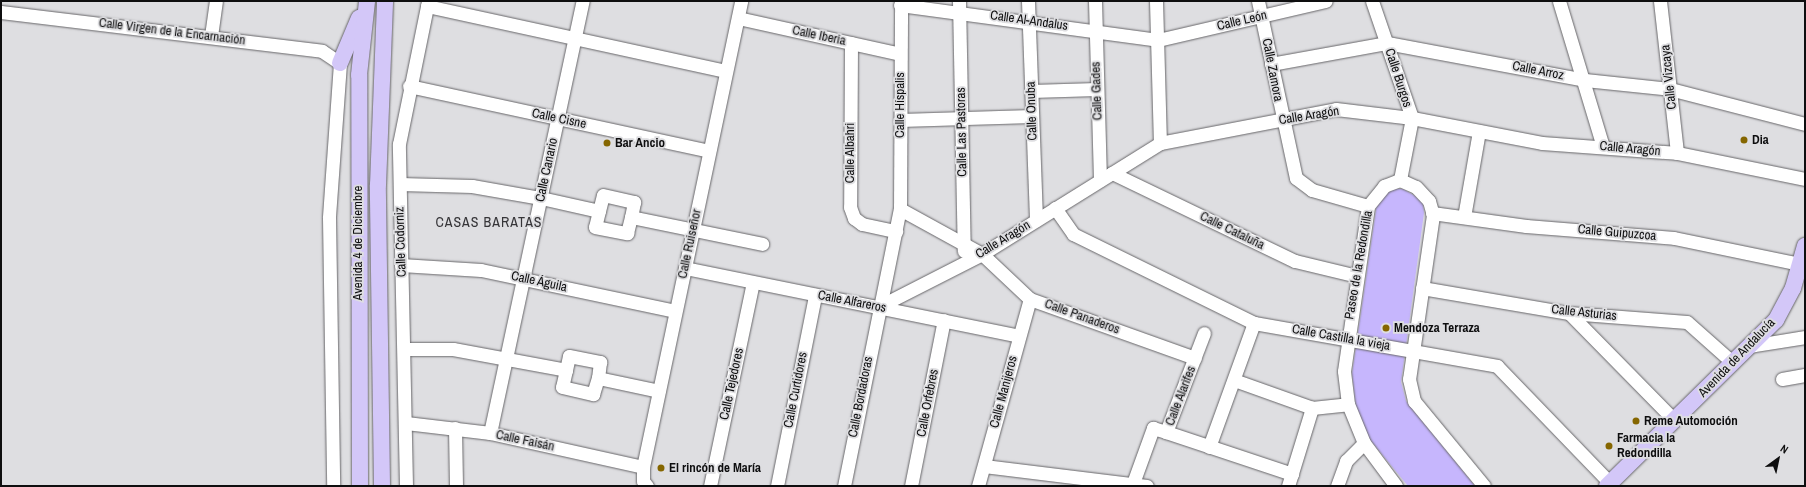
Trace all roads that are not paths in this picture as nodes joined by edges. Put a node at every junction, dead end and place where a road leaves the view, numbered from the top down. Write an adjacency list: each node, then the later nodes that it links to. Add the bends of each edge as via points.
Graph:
1 (216, 1): 24 (street)
2 (360, 1): 21 (street)
3 (366, 1): 21 (main road); 117 (main road, Avenida 4 de Diciembre, via 359,75)
4 (385, 1): 118 (main road, Avenida 4 de Diciembre, via 378,185)
5 (583, 1): 25 (street, Calle Canario)
6 (741, 1): 20 (street, Calle Ruiseñor)
7 (1028, 1): 22 (street, Calle Onuba)
8 (1094, 1): 23 (street, Calle Gades)
9 (1156, 1): 26 (street)
10 (1258, 1): 19 (street, Calle Zamora)
11 (1326, 1): 19 (street, Calle León)
12 (1372, 1): 28 (street, Calle Burgos)
13 (1559, 1): 33 (street)
14 (1660, 1): 36 (street, Calle Vizcaya)
15 (900, 3): 17 (street, Calle Al-Andalus); 29 (street, Calle Híspalis)
16 (427, 4): 25 (street); 34 (street, Calle Codorniz)
17 (959, 6): 22 (street, Calle Al-Andalus); 40 (street, Calle Las Pastoras)
18 (1, 12): 24 (street, Calle Virgen de la Encarnación)
19 (1262, 17): 26 (street, Calle León); 31 (street, Calle Zamora)
20 (738, 18): 27 (street, Calle Iberia); 32 (street, Calle Ruiseñor)
21 (358, 19): 30 (main road)
22 (1029, 20): 23 (street, Calle Al-Andalus); 37 (street, Calle Onuba)
23 (1095, 31): 26 (street, Calle Al-Andalus); 35 (street, Calle Gades)
24 (211, 36): 30 (street, Calle Virgen de la Encarnación, via 322,51)
25 (575, 37): 32 (street); 39 (street, Calle Canario)
26 (1158, 40): 46 (street)
27 (851, 43): 29 (street, Calle Iberia); 65 (street, Calle Albahri, via 850,207 854,218 862,224)
28 (1387, 43): 31 (street, Calle Arroz); 33 (street, Calle Arroz); 41 (street, Calle Burgos)
29 (900, 54): 42 (street, Calle Híspalis)
30 (340, 63): 116 (street, via 329,218)
31 (1271, 64): 43 (street, Calle Zamora)
32 (725, 71): 48 (street, Calle Ruiseñor)
33 (1585, 80): 36 (street, Calle Arroz); 47 (street)
34 (409, 86): 39 (street, Calle Cisne); 54 (street, Calle Codorniz, via 399,144)
35 (1097, 89): 37 (street); 51 (street, Calle Gades)
36 (1670, 89): 44 (street, Calle Arroz); 49 (street, Calle Vizcaya)
37 (1031, 91): 38 (street, Calle Onuba)
38 (1032, 116): 40 (street); 63 (street, Calle Onuba)
39 (558, 118): 48 (street, Calle Cisne); 55 (street, Calle Canario)
40 (961, 118): 42 (street); 67 (street, Calle Las Pastoras)
41 (1412, 118): 43 (street, Calle Aragón, via 1336,109); 45 (street, Calle Aragón); 52 (street, Calle Burgos)
42 (900, 120): 58 (street, Calle Híspalis)
43 (1281, 120): 46 (street, Calle Aragón); 56 (street, Calle Zamora, via 1296,178 1312,190)
44 (1805, 124)
45 (1479, 130): 47 (street, Calle Aragón, via 1542,143); 62 (street)
46 (1160, 143): 50 (street, Calle Aragón)
47 (1603, 147): 49 (street, Calle Aragón)
48 (709, 151): 64 (street, Calle Ruiseñor)
49 (1677, 154): 53 (street, Calle Aragón)
50 (1112, 173): 51 (street, Calle Aragón); 74 (street, Calle Cataluña, via 1295,262)
51 (1100, 180): 57 (street, Calle Aragón)
52 (1400, 180): 56 (street, Paseo de la Redondilla, via 1384,186); 60 (street, via 1416,187 1429,201)
53 (1805, 180)
54 (400, 184): 55 (street, via 472,186); 72 (street, Calle Codorniz)
55 (540, 198): 59 (street); 75 (street, Calle Canario)
56 (1368, 206): 74 (street, Paseo de la Redondilla)
57 (1055, 208): 63 (street, Calle Aragón); 84 (street, Calle Castilla la vieja, via 1073,234)
58 (900, 209): 65 (street, Calle Híspalis); 67 (street, Calle Panaderos)
59 (599, 211): 61 (street, via 603,196 634,202); 61 (street, via 595,227 627,233)
60 (1432, 213): 62 (street, Calle Guipuzcoa); 77 (street)
61 (631, 217): 64 (street)
62 (1464, 217): 71 (street, Calle Guipuzcoa, via 1674,238)
63 (1036, 220): 69 (street, Calle Aragón)
64 (693, 231): 66 (street); 73 (street, Calle Ruiseñor)
65 (896, 231): 80 (street, Calle Bordadoras)
66 (762, 244)
67 (964, 244): 69 (street, Calle Panaderos); 70 (street, Calle Las Pastoras)
68 (1805, 246): 71 (main road, Avenida de Andalucía)
69 (982, 254): 70 (street, Calle Aragón); 79 (street, Calle Panaderos)
70 (964, 263): 80 (street, Calle Aragón)
71 (1800, 264): 89 (main road, Avenida de Andalucía, via 1793,288 1776,320)
72 (401, 266): 75 (street, Calle Águila, via 474,269); 90 (street, Calle Codorniz)
73 (684, 268): 76 (street, Calle Alfareros); 81 (street, Calle Ruiseñor)
74 (1357, 276): 88 (street, Paseo de la Redondilla)
75 (523, 278): 81 (street, Calle Águila); 93 (street, Calle Canario)
76 (754, 282): 78 (street, Calle Alfareros); 122 (street, Calle Tejedores)
77 (1422, 288): 82 (street, Calle Asturias); 91 (street)
78 (815, 295): 80 (street, Calle Alfareros); 123 (street, Calle Curtidores)
79 (1030, 299): 86 (street, Calle Manijeros); 92 (street, Calle Panaderos)
80 (878, 307): 83 (street, Calle Alfareros); 124 (street, Calle Bordadoras)
81 (675, 311): 100 (street, Calle Ruiseñor)
82 (1569, 313): 94 (street, Calle Asturias, via 1687,322); 103 (street)
83 (944, 320): 86 (street, Calle Alfareros); 125 (street, Calle Orfebres)
84 (1254, 323): 88 (street, Calle Castilla la vieja); 99 (street)
85 (1204, 333): 92 (street, Calle Alarifes)
86 (1019, 336): 110 (street, Calle Manijeros)
87 (1805, 336): 89 (street)
88 (1347, 339): 91 (street, Calle Castilla la vieja); 101 (street, Paseo de la Redondilla, via 1344,371)
89 (1748, 346): 94 (main road, Avenida de Andalucía)
90 (405, 349): 93 (street, via 453,349); 104 (street, Calle Codorniz)
91 (1412, 351): 115 (street, Calle Castilla la vieja, via 1497,366); 129 (street, via 1408,379 1414,401)
92 (1195, 358): 106 (street, Calle Alarifes)
93 (506, 359): 95 (street); 107 (street, Calle Canario)
94 (1732, 362): 103 (main road, Avenida de Andalucía)
95 (566, 370): 97 (street, via 569,356 600,362); 97 (street, via 562,387 593,394)
96 (1805, 375): 98 (street)
97 (598, 378): 100 (street)
98 (1782, 379)
99 (1234, 380): 102 (street); 109 (street)
100 (659, 391): 111 (street, Calle Ruiseñor)
101 (1348, 404): 102 (street); 108 (street, Paseo de la Redondilla)
102 (1312, 408): 112 (street)
103 (1674, 420): 115 (main road, Avenida de Andalucía)
104 (406, 423): 105 (street, Calle Faisán); 119 (street, Calle Codorniz)
105 (455, 428): 107 (street, Calle Faisán); 120 (street)
106 (1166, 432): 109 (street); 113 (street, Calle Alarifes, via 1153,428)
107 (490, 433): 111 (street, Calle Faisán)
108 (1364, 443): 114 (street, Paseo de la Redondilla); 128 (street, via 1346,461)
109 (1209, 447): 112 (street)
110 (984, 466): 113 (street); 126 (street, Calle Manijeros)
111 (643, 467): 121 (street, Calle Ruiseñor, via 643,481)
112 (1290, 480)
113 (1132, 484): 127 (street)
114 (1393, 484)
115 (1609, 485)
116 (333, 486)
117 (360, 486)
118 (382, 486)
119 (406, 486)
120 (456, 486)
121 (647, 486)
122 (710, 486)
123 (777, 486)
124 (844, 486)
125 (911, 486)
126 (978, 486)
127 (1147, 486)
128 (1337, 486)
129 (1484, 486)

